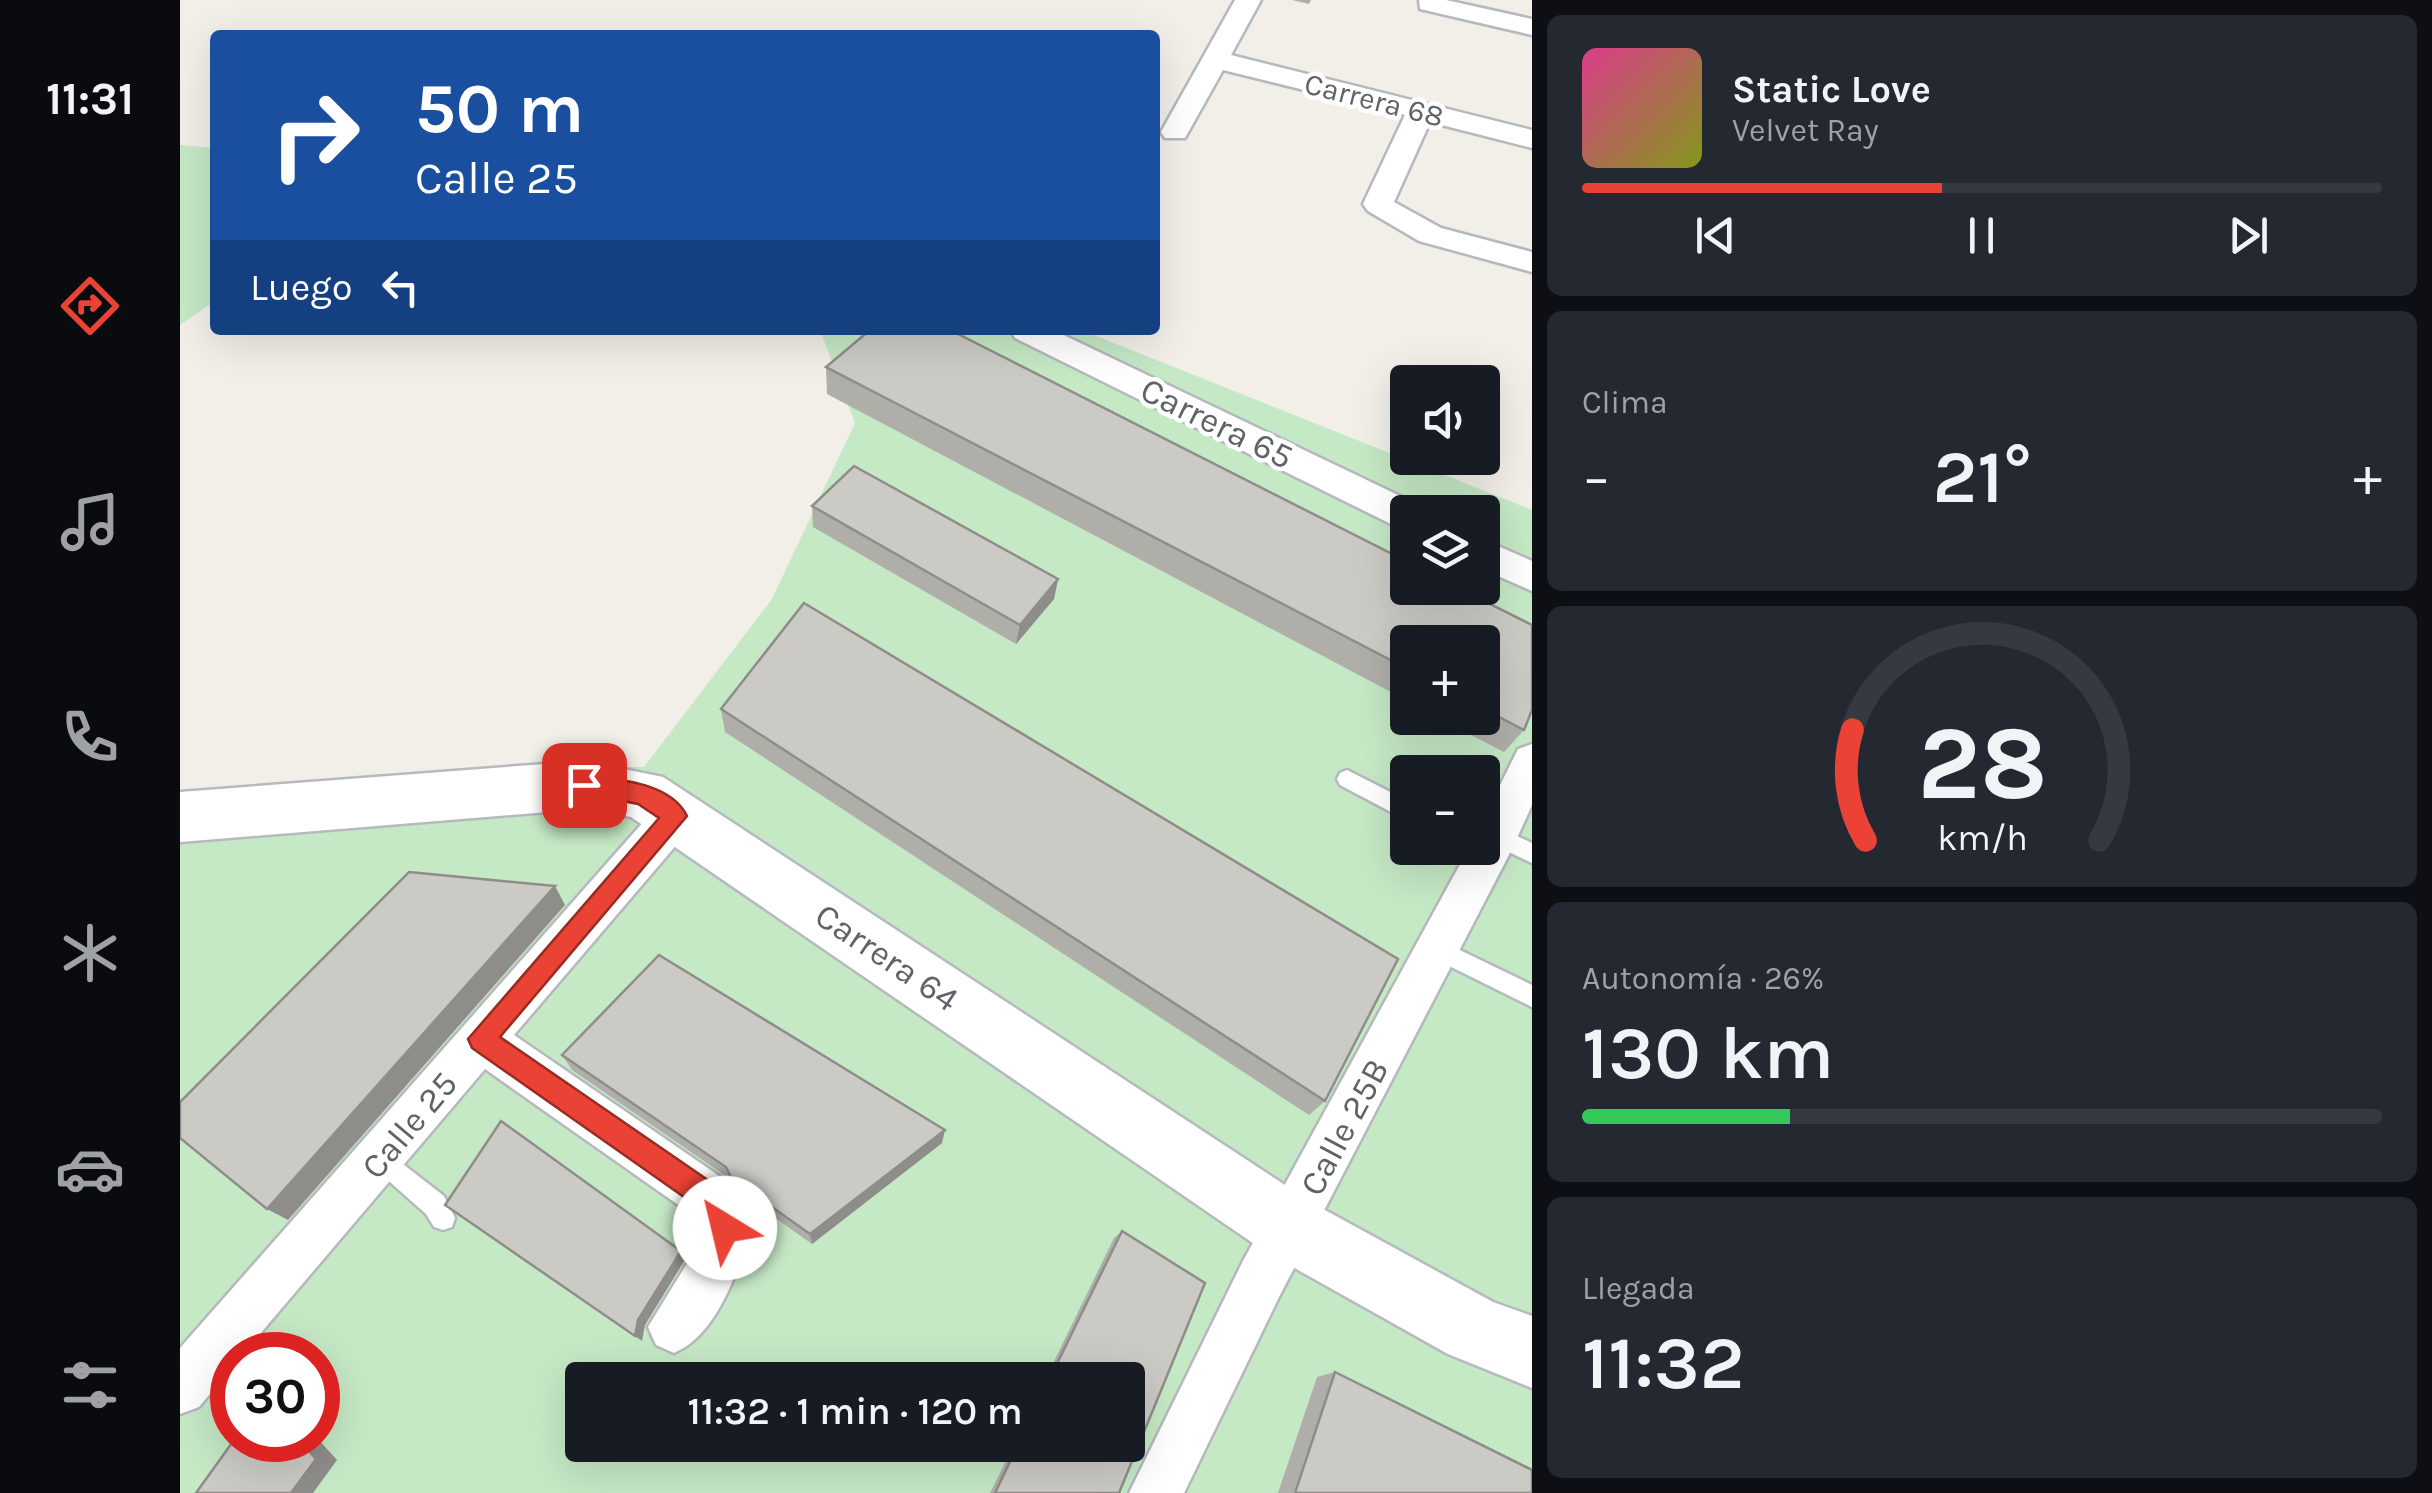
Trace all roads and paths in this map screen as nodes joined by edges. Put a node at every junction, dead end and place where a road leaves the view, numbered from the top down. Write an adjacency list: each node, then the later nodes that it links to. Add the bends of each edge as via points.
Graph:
1 (1248, 0): 4 (street)
2 (1429, 4): 3 (street)
3 (1532, 27)
4 (1216, 60): 5 (street, Carrera 68); 6 (street)
5 (1420, 112): 7 (street, Carrera 68); 8 (street, via 1378,204 1419,229)
6 (1175, 132)
7 (1532, 140)
8 (1532, 262)
9 (1036, 335): 10 (street, Carrera 65)
10 (1390, 507)
11 (1500, 562): 12 (street)
12 (1532, 577)
13 (1532, 761): 18 (street, Calle 25B)
14 (1347, 779): 15 (lane)
15 (1390, 802)
16 (675, 816): 17 (street, Carrera 64, via 643,794 584,785); 22 (street, Calle 25); 25 (street, Carrera 64)
17 (180, 818)
18 (1500, 841)
19 (1487, 865): 20 (street, Calle 25B)
20 (1437, 949): 21 (lane); 25 (street, Calle 25B)
21 (1532, 996)
22 (481, 1039): 23 (street, Calle 25); 26 (street, via 711,1199 725,1228 716,1263)
23 (381, 1159): 24 (lane); 28 (street, Calle 25)
24 (444, 1218)
25 (1290, 1228): 27 (street, Carrera 64, via 1473,1329); 29 (street, Calle 25B)
26 (674, 1327)
27 (1532, 1352)
28 (180, 1388)
29 (1156, 1493)

